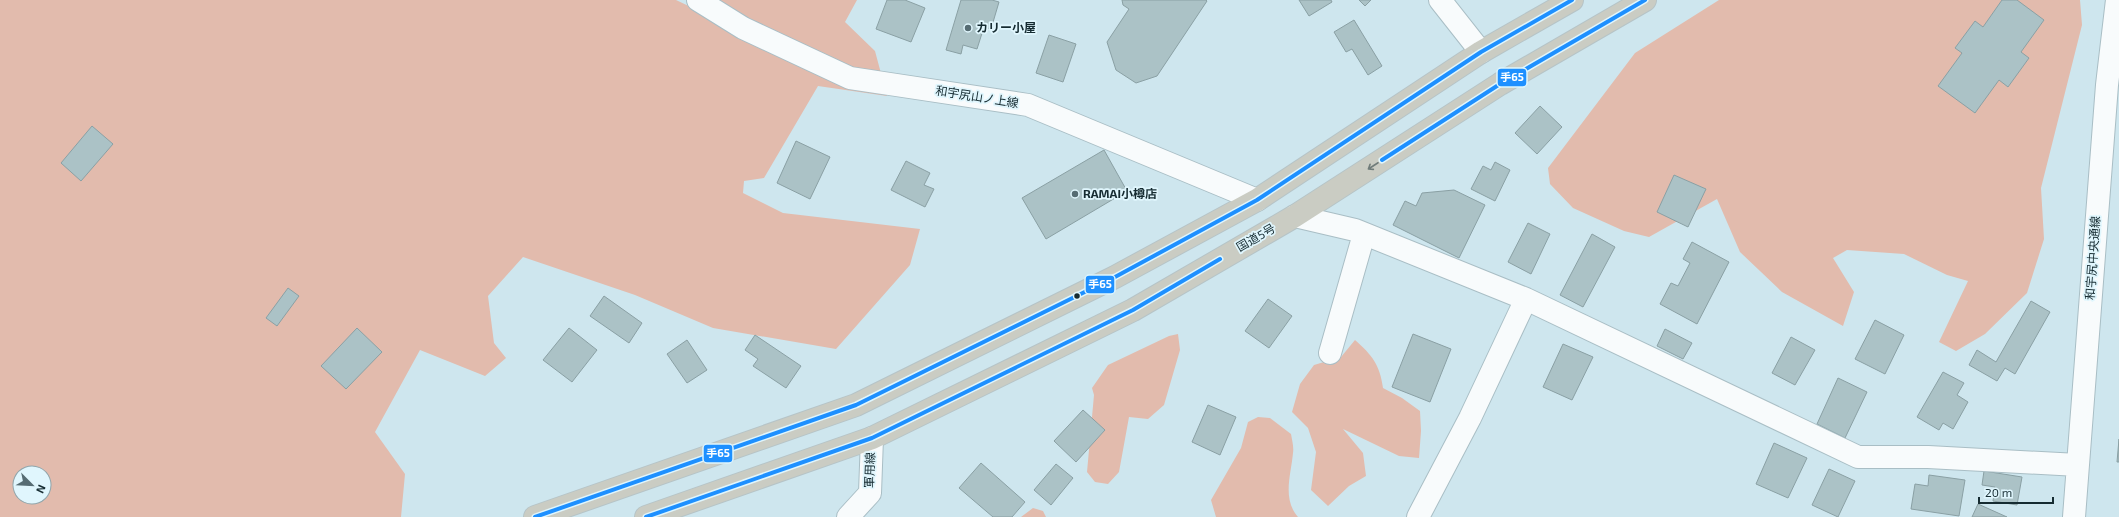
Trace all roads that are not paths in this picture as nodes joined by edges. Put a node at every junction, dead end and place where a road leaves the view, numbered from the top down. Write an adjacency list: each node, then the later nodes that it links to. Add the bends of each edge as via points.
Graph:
1 (698, 0): 7 (street, 和宇尻山ノ上線, via 743,28 850,78 1028,105)
2 (1440, 0): 6 (street)
3 (1572, 0): 6 (highway)
4 (1645, 0): 8 (highway, 国道5号, one-way to 8, via 1500,84)
5 (2117, 0): 13 (street, 和宇尻中央通線, via 2107,85)
6 (1481, 52): 7 (highway)
7 (1257, 200): 14 (highway, via 1115,277 856,405)
8 (1295, 216): 9 (street); 12 (highway, 国道5号, via 1133,310)
9 (1364, 234): 10 (street); 11 (street)
10 (1526, 299): 13 (street, via 1858,457 1928,456); 17 (street, via 1470,418)
11 (1330, 353)
12 (872, 438): 15 (highway, 国道5号); 16 (street, 軍用線, via 870,492)
13 (2078, 465): 18 (street, 和宇尻中央通線)
14 (535, 517)
15 (646, 517)
16 (848, 517)
17 (1418, 517)
18 (2074, 517)

